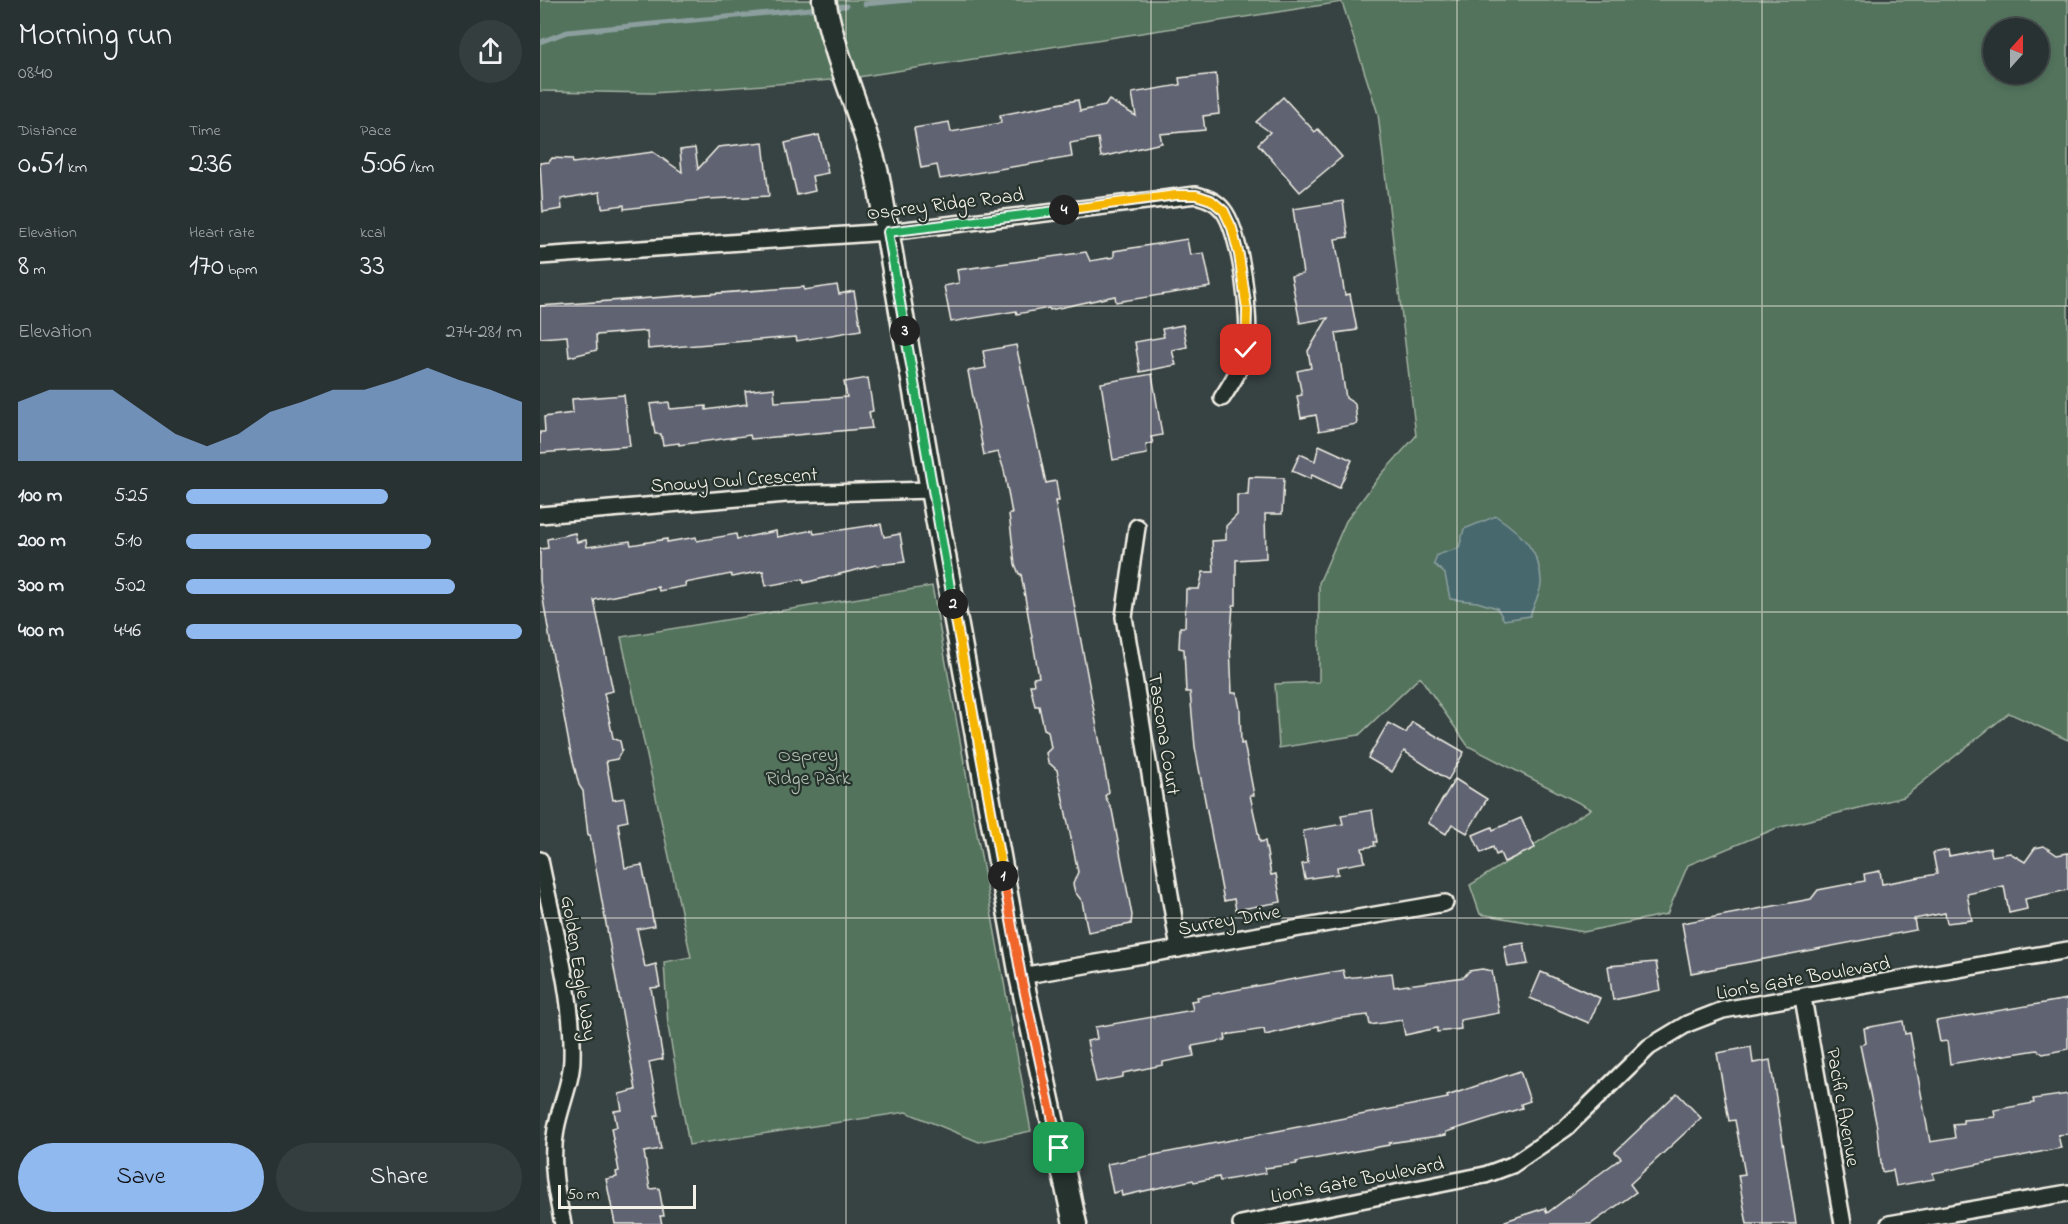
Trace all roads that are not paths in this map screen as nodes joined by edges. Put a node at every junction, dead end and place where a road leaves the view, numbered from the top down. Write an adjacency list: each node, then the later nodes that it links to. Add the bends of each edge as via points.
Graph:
1 (824, 0): 2 (street, via 845,79 872,152)
2 (888, 232): 3 (street, Osprey Ridge Road); 4 (street, Osprey Ridge Road, via 1176,195 1211,200 1224,211 1232,228 1248,321 1246,350); 5 (street)
3 (540, 256)
4 (1222, 398)
5 (932, 490): 6 (street, Snowy Owl Crescent, via 786,494); 12 (street)
6 (540, 515)
7 (1137, 526): 10 (street, Tascona Court, via 1124,617)
8 (540, 860): 14 (street, Golden Eagle Way, via 573,1041)
9 (1445, 903): 10 (street, Surrey Drive)
10 (1179, 949): 12 (street, Surrey Drive)
11 (2068, 950): 13 (street, Lion's Gate Boulevard)
12 (1021, 976): 17 (street)
13 (1803, 998): 18 (street, Lion's Gate Boulevard, via 1723,1010 1687,1024 1649,1047 1566,1128 1512,1165 1485,1175); 19 (street, Pacific Avenue)
14 (547, 1182): 16 (street, Golden Eagle Way)
15 (2068, 1193): 20 (street)
16 (563, 1224)
17 (1075, 1224)
18 (1241, 1224)
19 (1843, 1224)
20 (1889, 1224)

